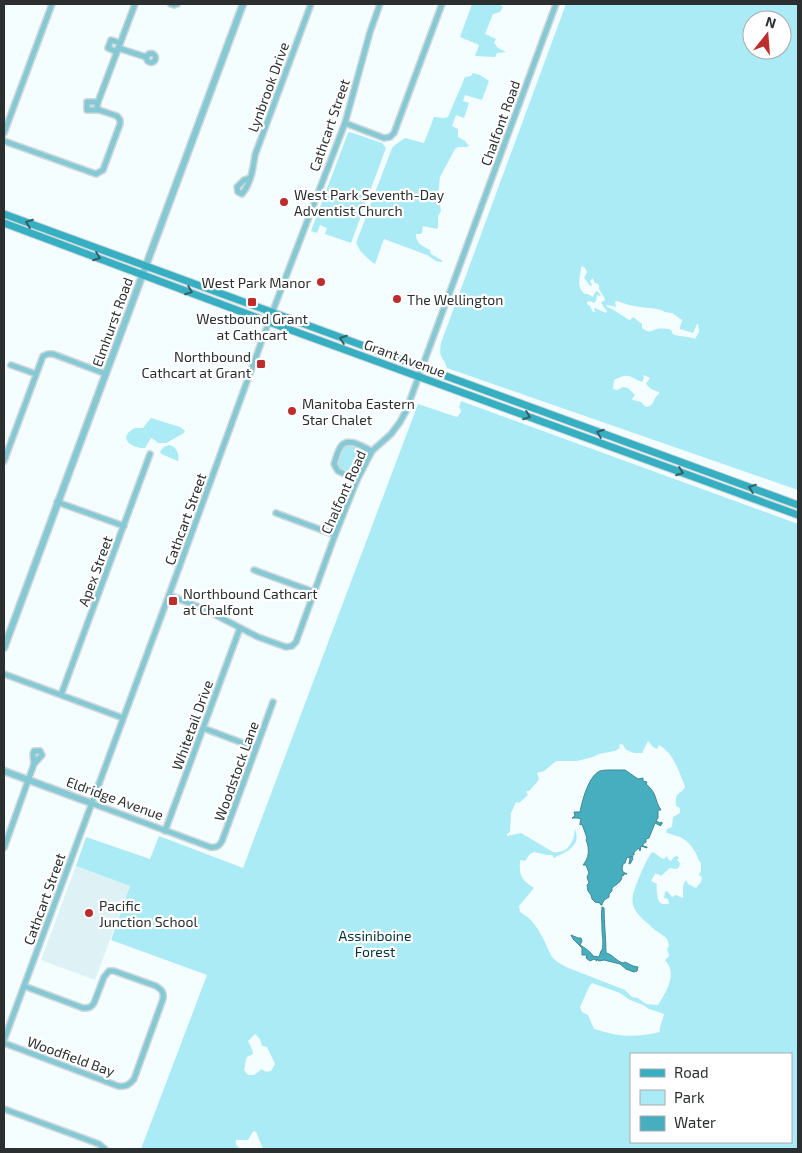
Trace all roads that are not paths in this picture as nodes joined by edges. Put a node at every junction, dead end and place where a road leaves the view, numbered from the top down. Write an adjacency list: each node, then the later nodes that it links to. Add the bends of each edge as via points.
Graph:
1 (52, 4): 15 (street)
2 (135, 4): 10 (street)
3 (171, 4): 4 (street)
4 (177, 4)
5 (243, 4): 22 (street, Elmhurst Road)
6 (312, 4): 17 (street, Lynbrook Drive, via 255,156)
7 (380, 4): 14 (street, Cathcart Street)
8 (442, 4): 14 (street, via 394,134 384,138)
9 (556, 4): 27 (street, Chalfont Road)
10 (118, 48): 11 (street); 12 (street)
11 (146, 57)
12 (98, 102): 13 (street); 13 (street, via 87,102 87,110)
13 (99, 110): 16 (street, via 117,116 120,124 103,170 96,174)
14 (345, 123): 24 (street, Cathcart Street)
15 (4, 133)
16 (4, 140)
17 (250, 178)
18 (4, 214): 20 (main road, Grant Avenue, one-way to 18)
19 (4, 223): 21 (main road, Grant Avenue)
20 (55, 232): 21 (main road); 22 (main road, Grant Avenue)
21 (52, 240): 23 (main road, Grant Avenue, one-way to 23)
22 (146, 266): 23 (street, Elmhurst Road); 24 (main road, Grant Avenue)
23 (143, 274): 25 (main road, Grant Avenue, one-way to 25); 29 (street, Elmhurst Road)
24 (272, 313): 25 (street, Cathcart Street); 27 (main road, Grant Avenue, one-way to 24)
25 (269, 322): 30 (main road, Grant Avenue); 44 (street, Cathcart Street)
26 (11, 365): 28 (street)
27 (422, 368): 30 (street, Chalfont Road); 37 (main road, Grant Avenue, one-way to 27)
28 (36, 374): 29 (street, via 43,356 49,353); 31 (street)
29 (106, 374): 36 (street, Elmhurst Road)
30 (419, 376): 32 (street, Chalfont Road, via 400,422); 39 (main road, Grant Avenue, one-way to 39)
31 (6, 448): 34 (street)
32 (372, 451): 35 (street, Chalfont Road); 35 (street, via 352,442 341,446 334,464 338,471)
33 (150, 454): 40 (street, Apex Street)
34 (4, 461)
35 (357, 480): 41 (street, Chalfont Road)
36 (57, 502): 40 (street); 46 (street, Elmhurst Road)
37 (798, 505)
38 (276, 513): 41 (street)
39 (798, 515)
40 (124, 526): 48 (street, Apex Street)
41 (335, 535): 43 (street, Chalfont Road)
42 (254, 570): 43 (street)
43 (314, 592): 45 (street, Chalfont Road, via 292,646 286,647)
44 (169, 595): 45 (street, Chalfont Road); 50 (street, Cathcart Street)
45 (240, 628): 51 (street, Whitetail Drive)
46 (4, 648)
47 (4, 674): 48 (street)
48 (61, 695): 50 (street)
49 (273, 702): 52 (street, Woodstock Lane)
50 (123, 718): 56 (street, Cathcart Street)
51 (203, 728): 52 (street); 57 (street, Whitetail Drive)
52 (256, 748): 58 (street, Woodstock Lane)
53 (34, 764): 55 (street)
54 (4, 771): 55 (street, Eldridge Avenue)
55 (29, 780): 56 (street, Eldridge Avenue); 59 (street)
56 (91, 803): 57 (street, Eldridge Avenue); 60 (street, Cathcart Street)
57 (165, 830): 58 (street, Eldridge Avenue)
58 (217, 847)
59 (4, 848)
60 (24, 986): 61 (street, Cathcart Street); 61 (street, Woodfield Bay, via 88,1008 92,1007 105,975 114,971 156,986 161,990 163,999 134,1078 124,1087)
61 (4, 1041)
62 (4, 1109): 63 (street)
63 (105, 1149)

